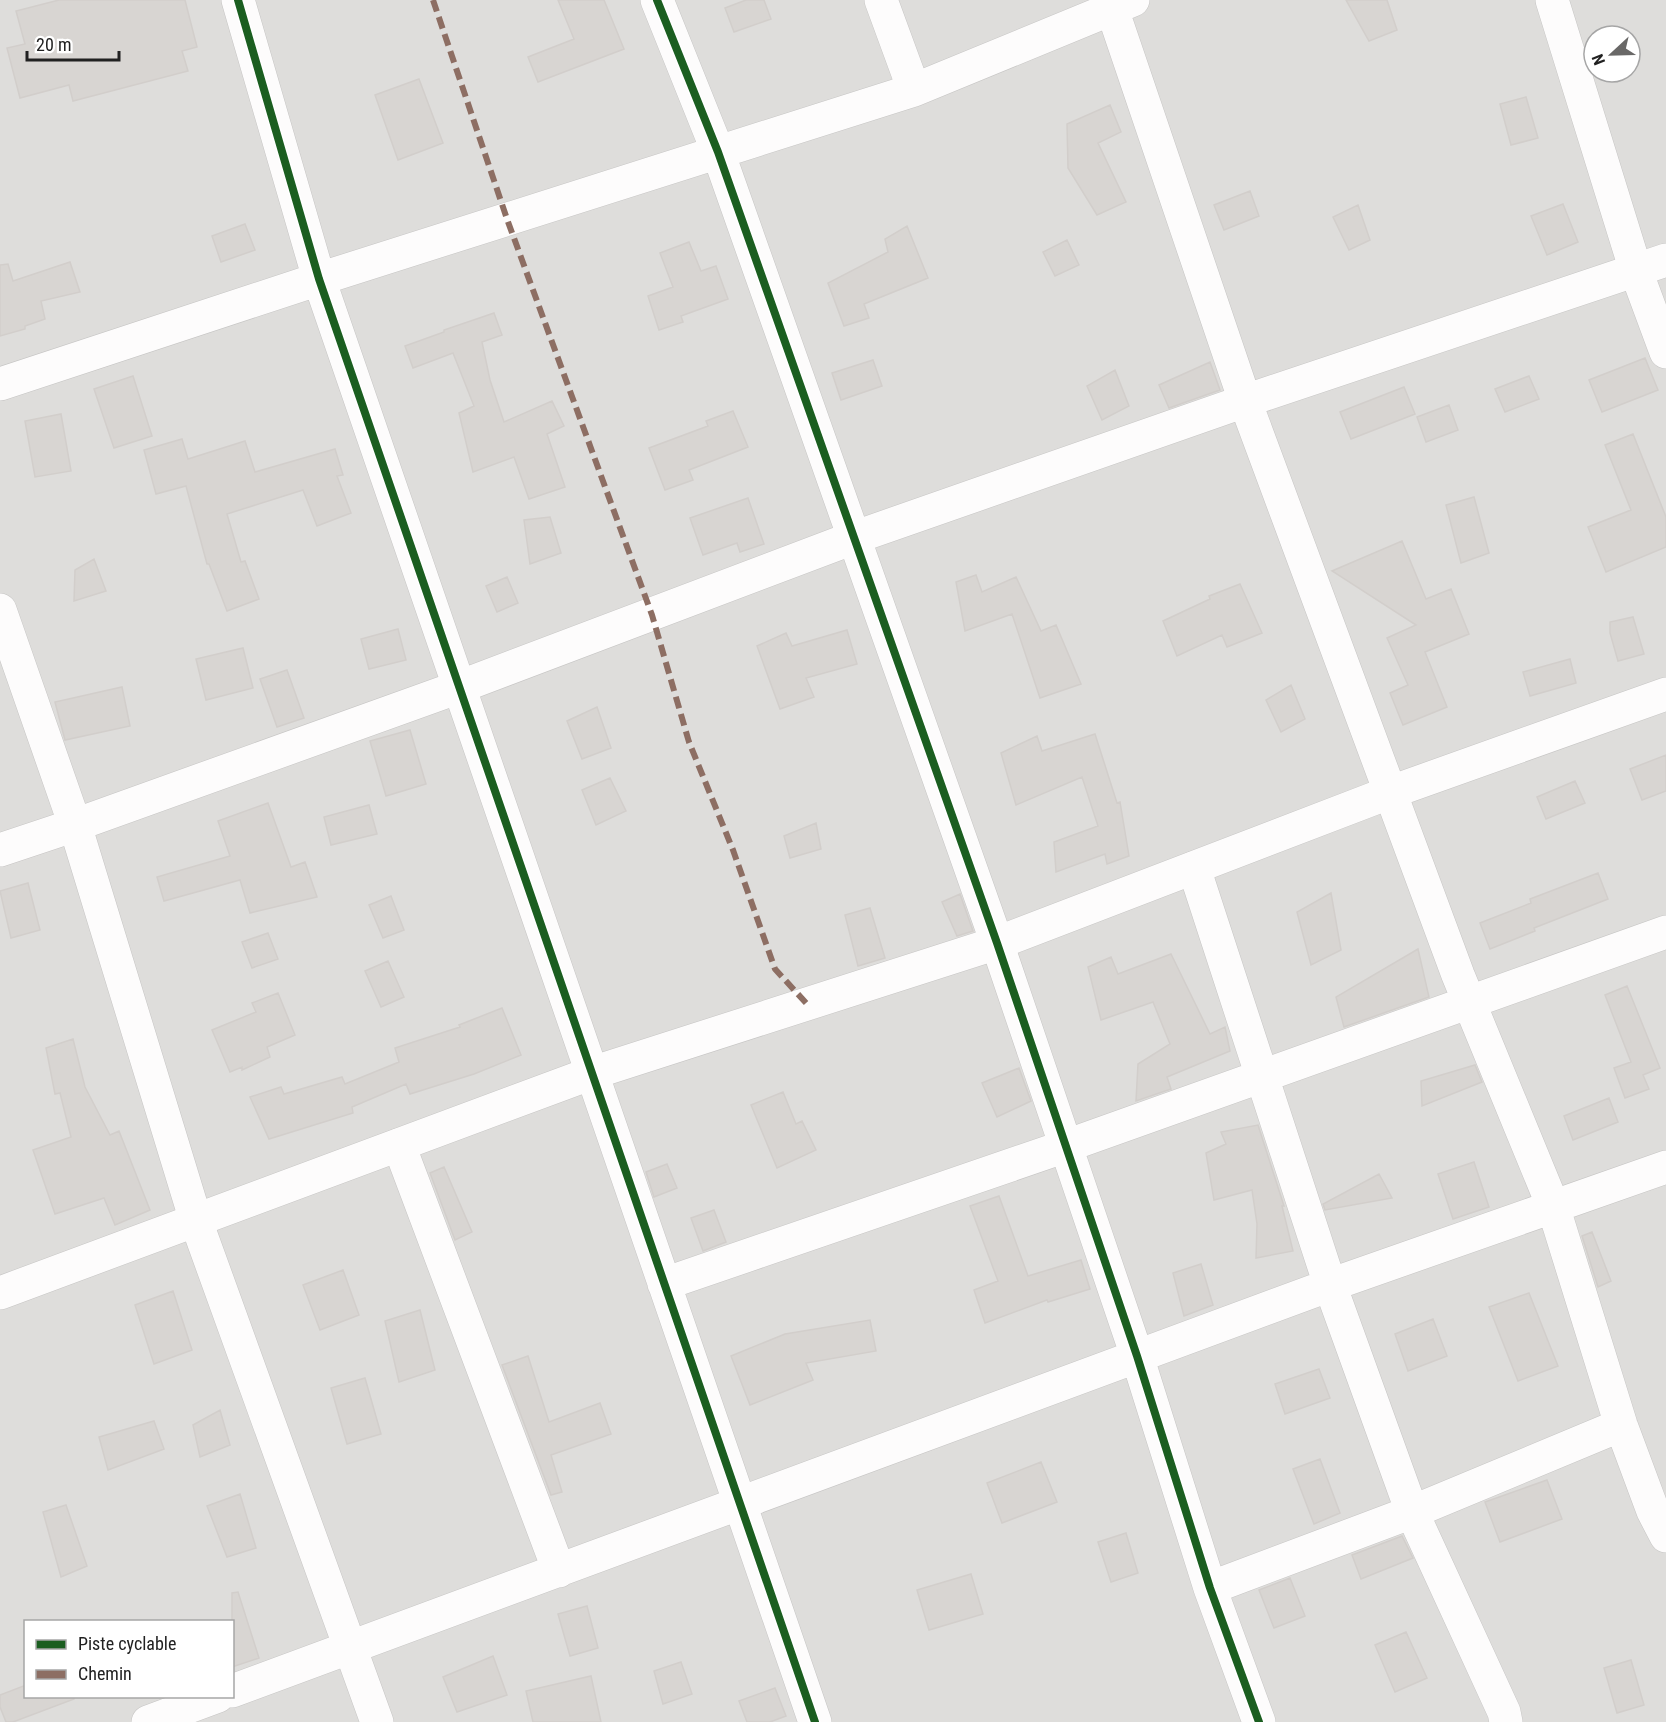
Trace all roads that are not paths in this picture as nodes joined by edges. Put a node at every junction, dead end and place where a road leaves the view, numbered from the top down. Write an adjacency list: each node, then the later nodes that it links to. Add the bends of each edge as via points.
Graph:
1 (238, 0): 9 (street)
2 (657, 0): 7 (street)
3 (881, 0): 6 (street)
4 (1552, 0): 8 (street)
5 (1118, 3): 6 (street); 12 (street)
6 (914, 90): 7 (street)
7 (718, 152): 9 (street); 13 (street)
8 (1651, 265): 10 (street); 12 (street)
9 (319, 279): 11 (street); 15 (street)
10 (1666, 352)
11 (0, 384)
12 (1245, 401): 13 (street); 17 (street)
13 (853, 538): 15 (street); 22 (street)
14 (0, 610): 18 (street)
15 (459, 687): 18 (street); 24 (street)
16 (1666, 694): 17 (street)
17 (1391, 792): 20 (street); 23 (street)
18 (75, 825): 19 (street); 30 (street)
19 (0, 850)
20 (1194, 868): 22 (street); 25 (street)
21 (1666, 932): 23 (street)
22 (997, 943): 24 (street); 27 (street)
23 (1469, 1002): 25 (street); 29 (street)
24 (592, 1073): 26 (street); 31 (street)
25 (1262, 1076): 27 (street); 32 (street)
26 (399, 1145): 30 (street); 39 (street)
27 (1066, 1146): 31 (street); 34 (street)
28 (1666, 1167): 29 (street)
29 (1553, 1206): 32 (street); 35 (street)
30 (196, 1221): 33 (street); 41 (street)
31 (664, 1284): 36 (street)
32 (1330, 1285): 34 (street); 37 (street)
33 (0, 1293)
34 (1137, 1356): 36 (street); 40 (street)
35 (1621, 1425): 37 (street); 38 (street)
36 (740, 1504): 39 (street); 46 (street)
37 (1412, 1512): 40 (street); 48 (street)
38 (1666, 1536)
39 (559, 1571): 41 (street)
40 (1210, 1588): 47 (street)
41 (349, 1649): 42 (street); 45 (street)
42 (234, 1690)
43 (213, 1698): 44 (street)
44 (148, 1722)
45 (376, 1722)
46 (815, 1722)
47 (1259, 1722)
48 (1506, 1722)

